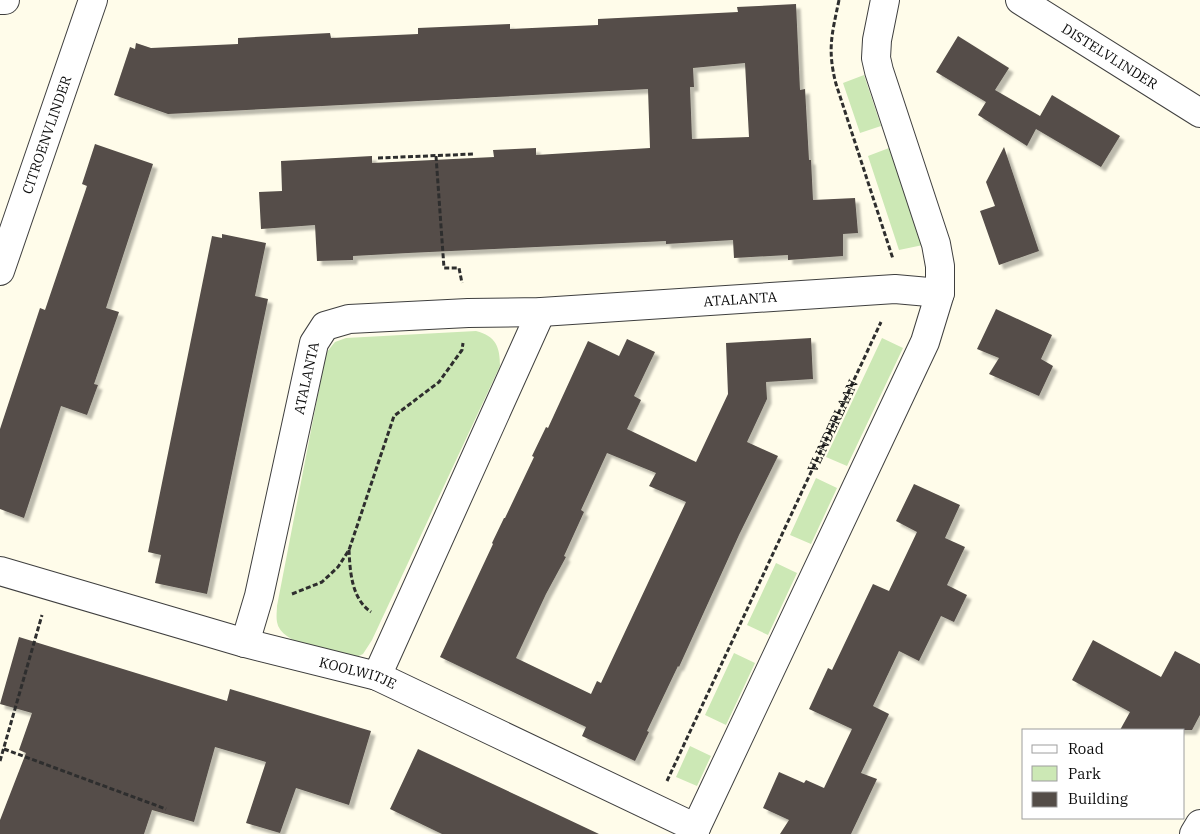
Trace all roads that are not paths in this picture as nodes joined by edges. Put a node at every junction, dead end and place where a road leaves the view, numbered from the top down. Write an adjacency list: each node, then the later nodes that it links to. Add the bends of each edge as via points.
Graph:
1 (0, 0): 2 (street)
2 (6, 0)
3 (93, 0): 7 (street, CITROENVLINDER)
4 (884, 0): 8 (street, via 876,58 936,244)
5 (1020, 0): 6 (street, DISTELVLINDER)
6 (1200, 113)
7 (0, 271)
8 (940, 293): 9 (street, ATALANTA, via 895,289); 14 (street, via 925,342)
9 (541, 312): 11 (street, ATALANTA, via 349,319 325,326 314,343 259,596); 12 (street)
10 (0, 571): 11 (street, KOOLWITJE)
11 (245, 643): 12 (street, KOOLWITJE)
12 (376, 676): 14 (street, KOOLWITJE)
13 (1200, 824): 15 (street)
14 (695, 831)
15 (1194, 834)

